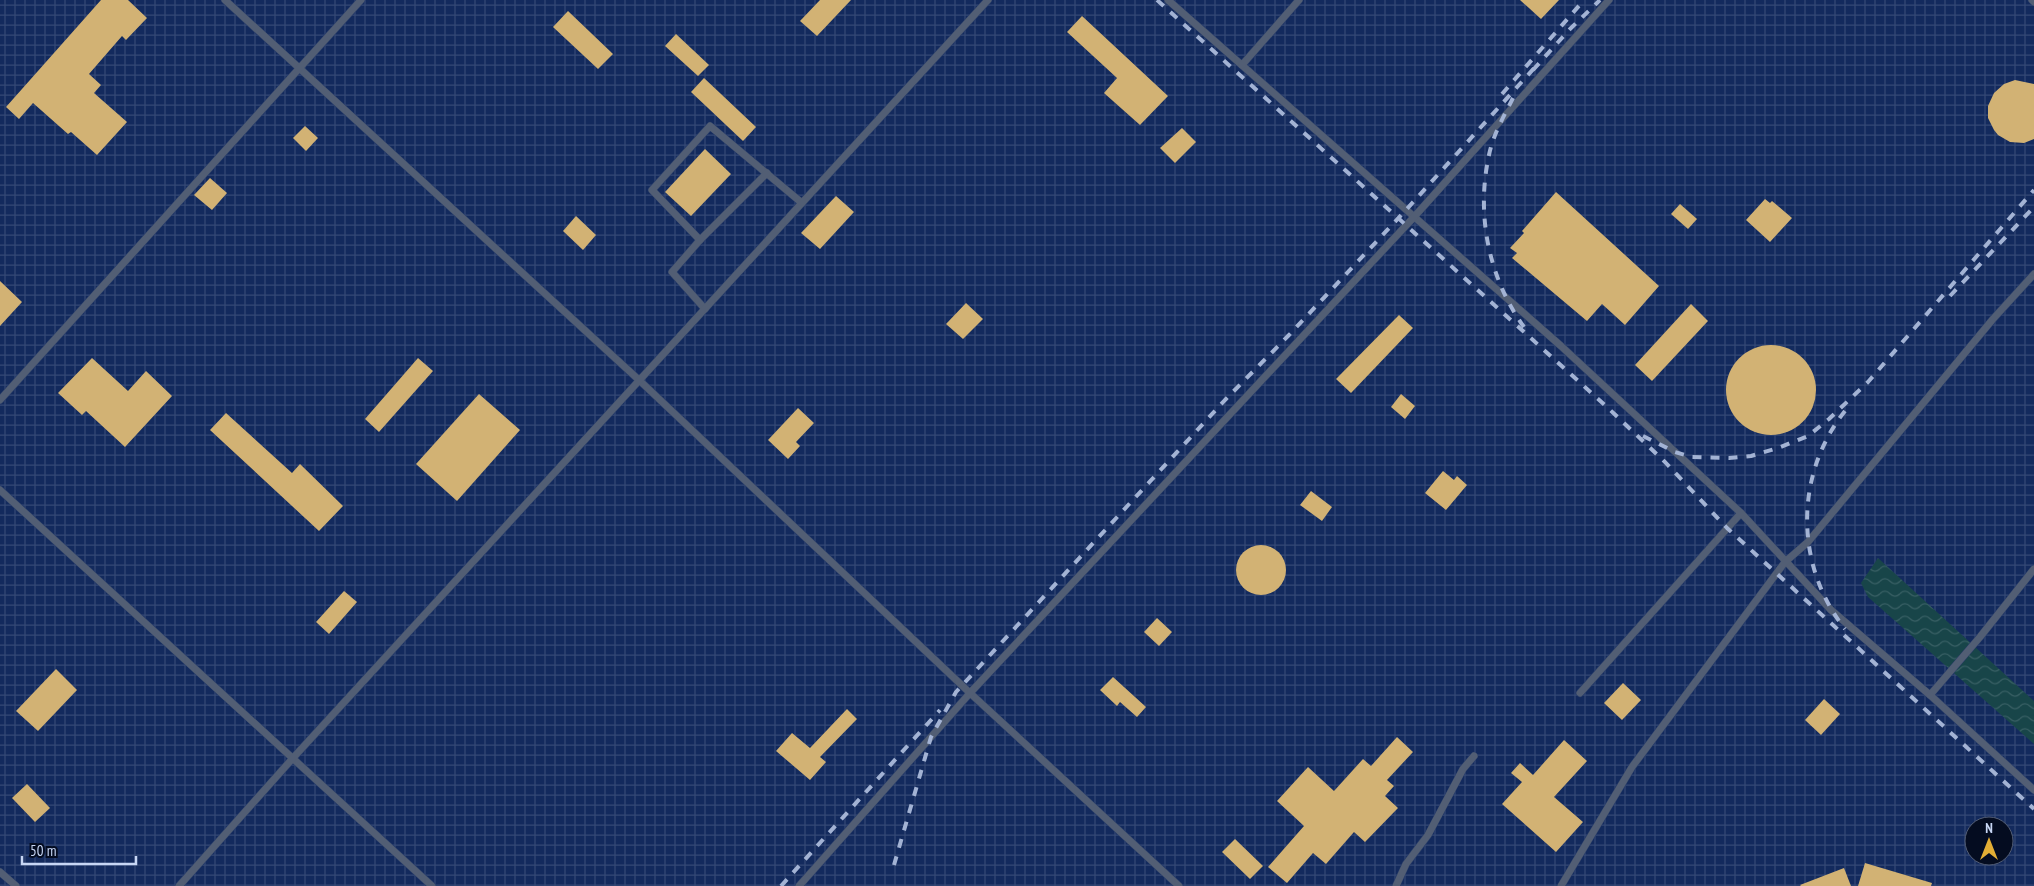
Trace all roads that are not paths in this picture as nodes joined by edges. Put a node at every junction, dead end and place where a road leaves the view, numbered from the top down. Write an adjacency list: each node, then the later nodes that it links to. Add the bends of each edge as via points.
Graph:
1 (225, 0): 8 (lane)
2 (361, 0): 8 (lane)
3 (988, 0): 10 (lane)
4 (1168, 0): 7 (lane)
5 (1299, 0): 7 (lane)
6 (1610, 0): 11 (lane)
7 (1242, 65): 11 (lane)
8 (299, 68): 15 (lane); 16 (lane)
9 (766, 173): 10 (lane); 12 (lane); 12 (lane, via 710,126 652,190)
10 (802, 203): 14 (lane)
11 (1414, 218): 18 (lane, via 1561,346); 21 (lane)
12 (700, 240): 14 (lane, via 672,272)
13 (2034, 274): 19 (lane, via 1993,318 1808,542)
14 (705, 309): 15 (lane)
15 (639, 380): 21 (lane); 25 (lane)
16 (0, 400)
17 (0, 490): 25 (lane)
18 (1741, 513): 19 (lane); 22 (lane)
19 (1785, 562): 23 (lane, via 1831,610); 34 (lane, via 1632,766)
20 (2034, 569): 23 (lane)
21 (970, 693): 31 (lane); 32 (lane)
22 (1580, 693)
23 (1930, 695): 26 (lane)
24 (1474, 756): 33 (lane, via 1463,769)
25 (292, 758): 29 (lane); 30 (lane)
26 (2034, 790)
27 (0, 872): 28 (lane)
28 (16, 886)
29 (179, 886)
30 (432, 886)
31 (799, 886)
32 (1179, 886)
33 (1396, 886)
34 (1561, 886)

